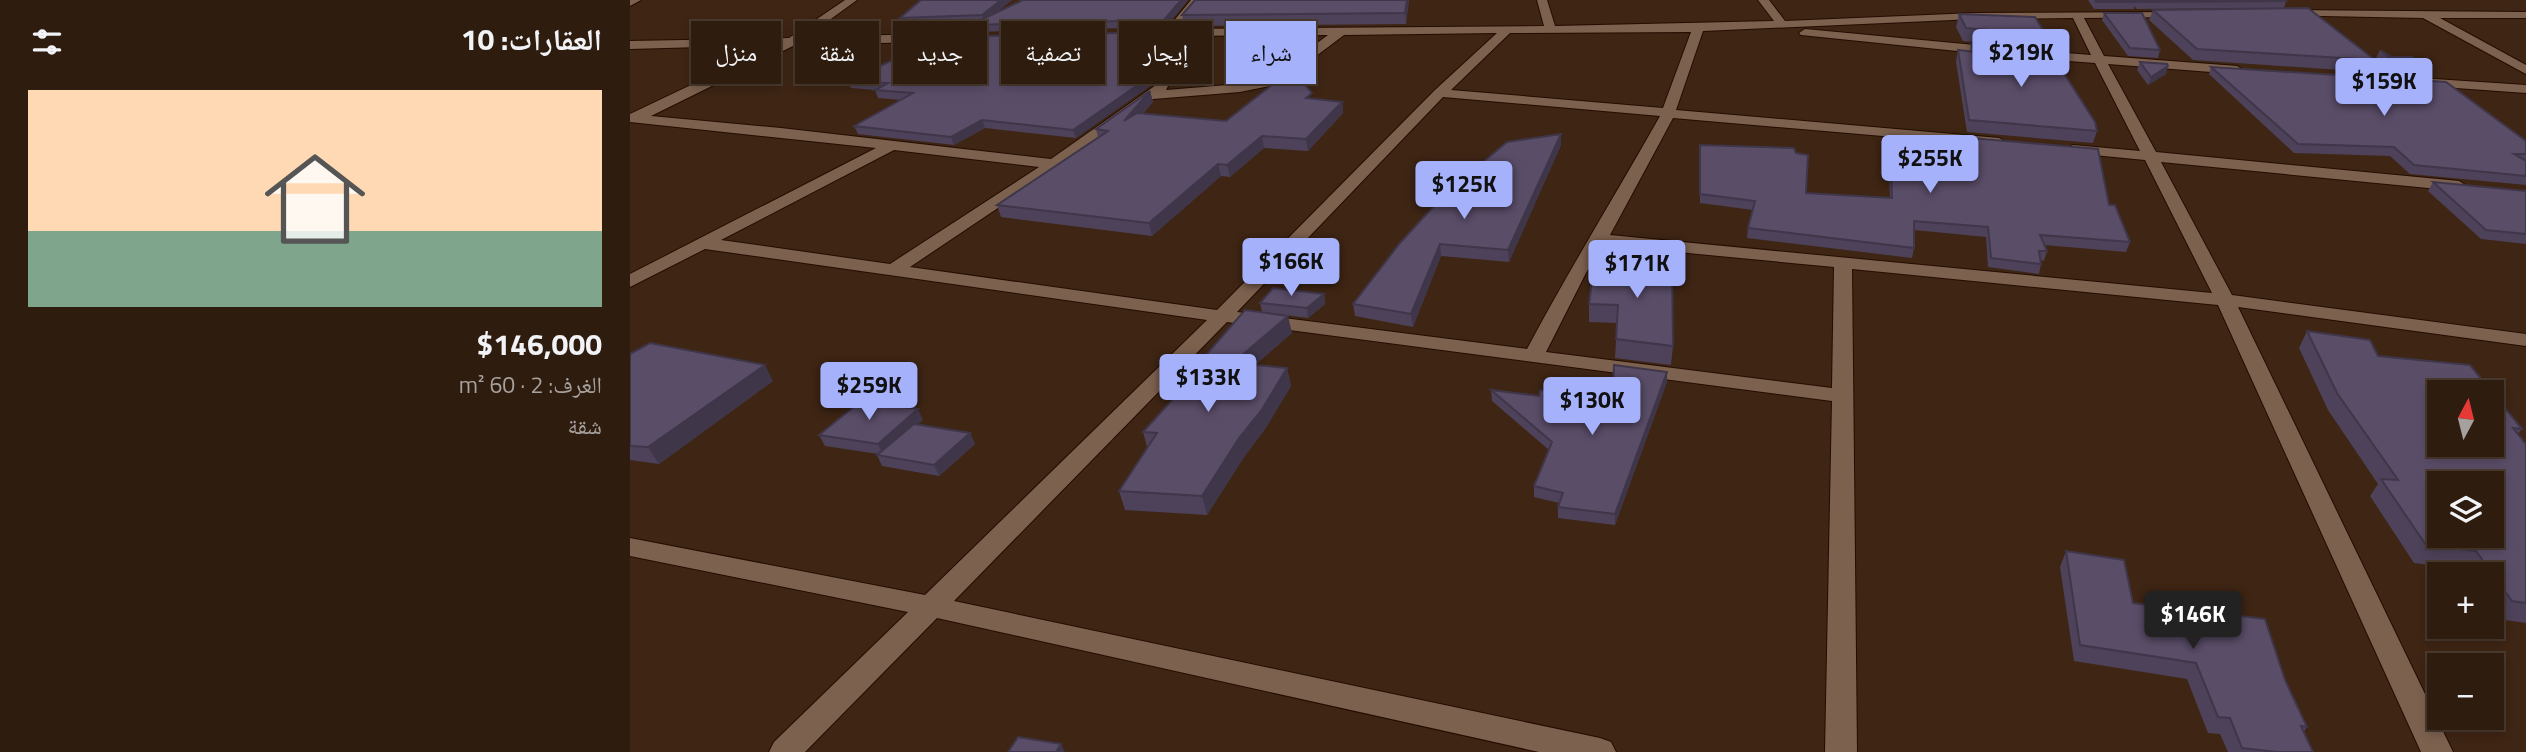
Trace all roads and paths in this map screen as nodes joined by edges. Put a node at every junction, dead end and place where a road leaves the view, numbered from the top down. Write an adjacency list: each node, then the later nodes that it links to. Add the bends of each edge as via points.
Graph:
1 (636, 0): 8 (street)
2 (852, 0): 28 (street)
3 (1197, 0): 17 (street)
4 (1542, 0): 22 (street)
5 (1762, 0): 18 (street)
6 (1956, 0): 15 (street)
7 (2327, 0): 10 (street)
8 (630, 3)
9 (2309, 12): 10 (street); 11 (street); 36 (street)
10 (2348, 12): 12 (street)
11 (2268, 13)
12 (2424, 13): 14 (street); 33 (street)
13 (2186, 14): 16 (street)
14 (2526, 15)
15 (1975, 16): 16 (street); 18 (street)
16 (2077, 16): 32 (street)
17 (1180, 21)
18 (1781, 23): 19 (street)
19 (1726, 26): 20 (street); 30 (street)
20 (1698, 28): 22 (street); 41 (street)
21 (1507, 30): 22 (street); 23 (street); 39 (street)
22 (1551, 30)
23 (1341, 31): 24 (street); 40 (street, via 1273,81)
24 (1212, 33)
25 (1116, 34): 26 (street)
26 (1119, 34)
27 (893, 39): 28 (street)
28 (791, 42): 29 (street); 42 (street)
29 (630, 45)
30 (2005, 52)
31 (2019, 53): 32 (street)
32 (2102, 61): 34 (street); 46 (street)
33 (2526, 70)
34 (2253, 71)
35 (2363, 78): 36 (street)
36 (2391, 80): 38 (street)
37 (1163, 84): 40 (street)
38 (2526, 89)
39 (1440, 93): 41 (street); 55 (street)
40 (1149, 95): 47 (street)
41 (1668, 114): 43 (street); 49 (street)
42 (631, 119): 44 (street)
43 (2012, 143)
44 (890, 146): 47 (street); 50 (street)
45 (2053, 147): 46 (street)
46 (2150, 155): 48 (street); 54 (street)
47 (1054, 164): 52 (street)
48 (2472, 187)
49 (1599, 239): 51 (street); 57 (street)
50 (702, 243): 52 (street); 53 (street)
51 (1843, 264): 54 (street); 58 (street)
52 (893, 270): 55 (street)
53 (630, 281)
54 (2225, 300): 56 (street); 64 (street)
55 (1222, 316): 57 (street); 60 (street)
56 (2526, 340)
57 (1534, 356): 58 (street)
58 (1844, 397): 63 (street)
59 (630, 547): 60 (street)
60 (929, 607): 61 (street); 62 (street)
61 (785, 752)
62 (1600, 752)
63 (1840, 752)
64 (2437, 752)

